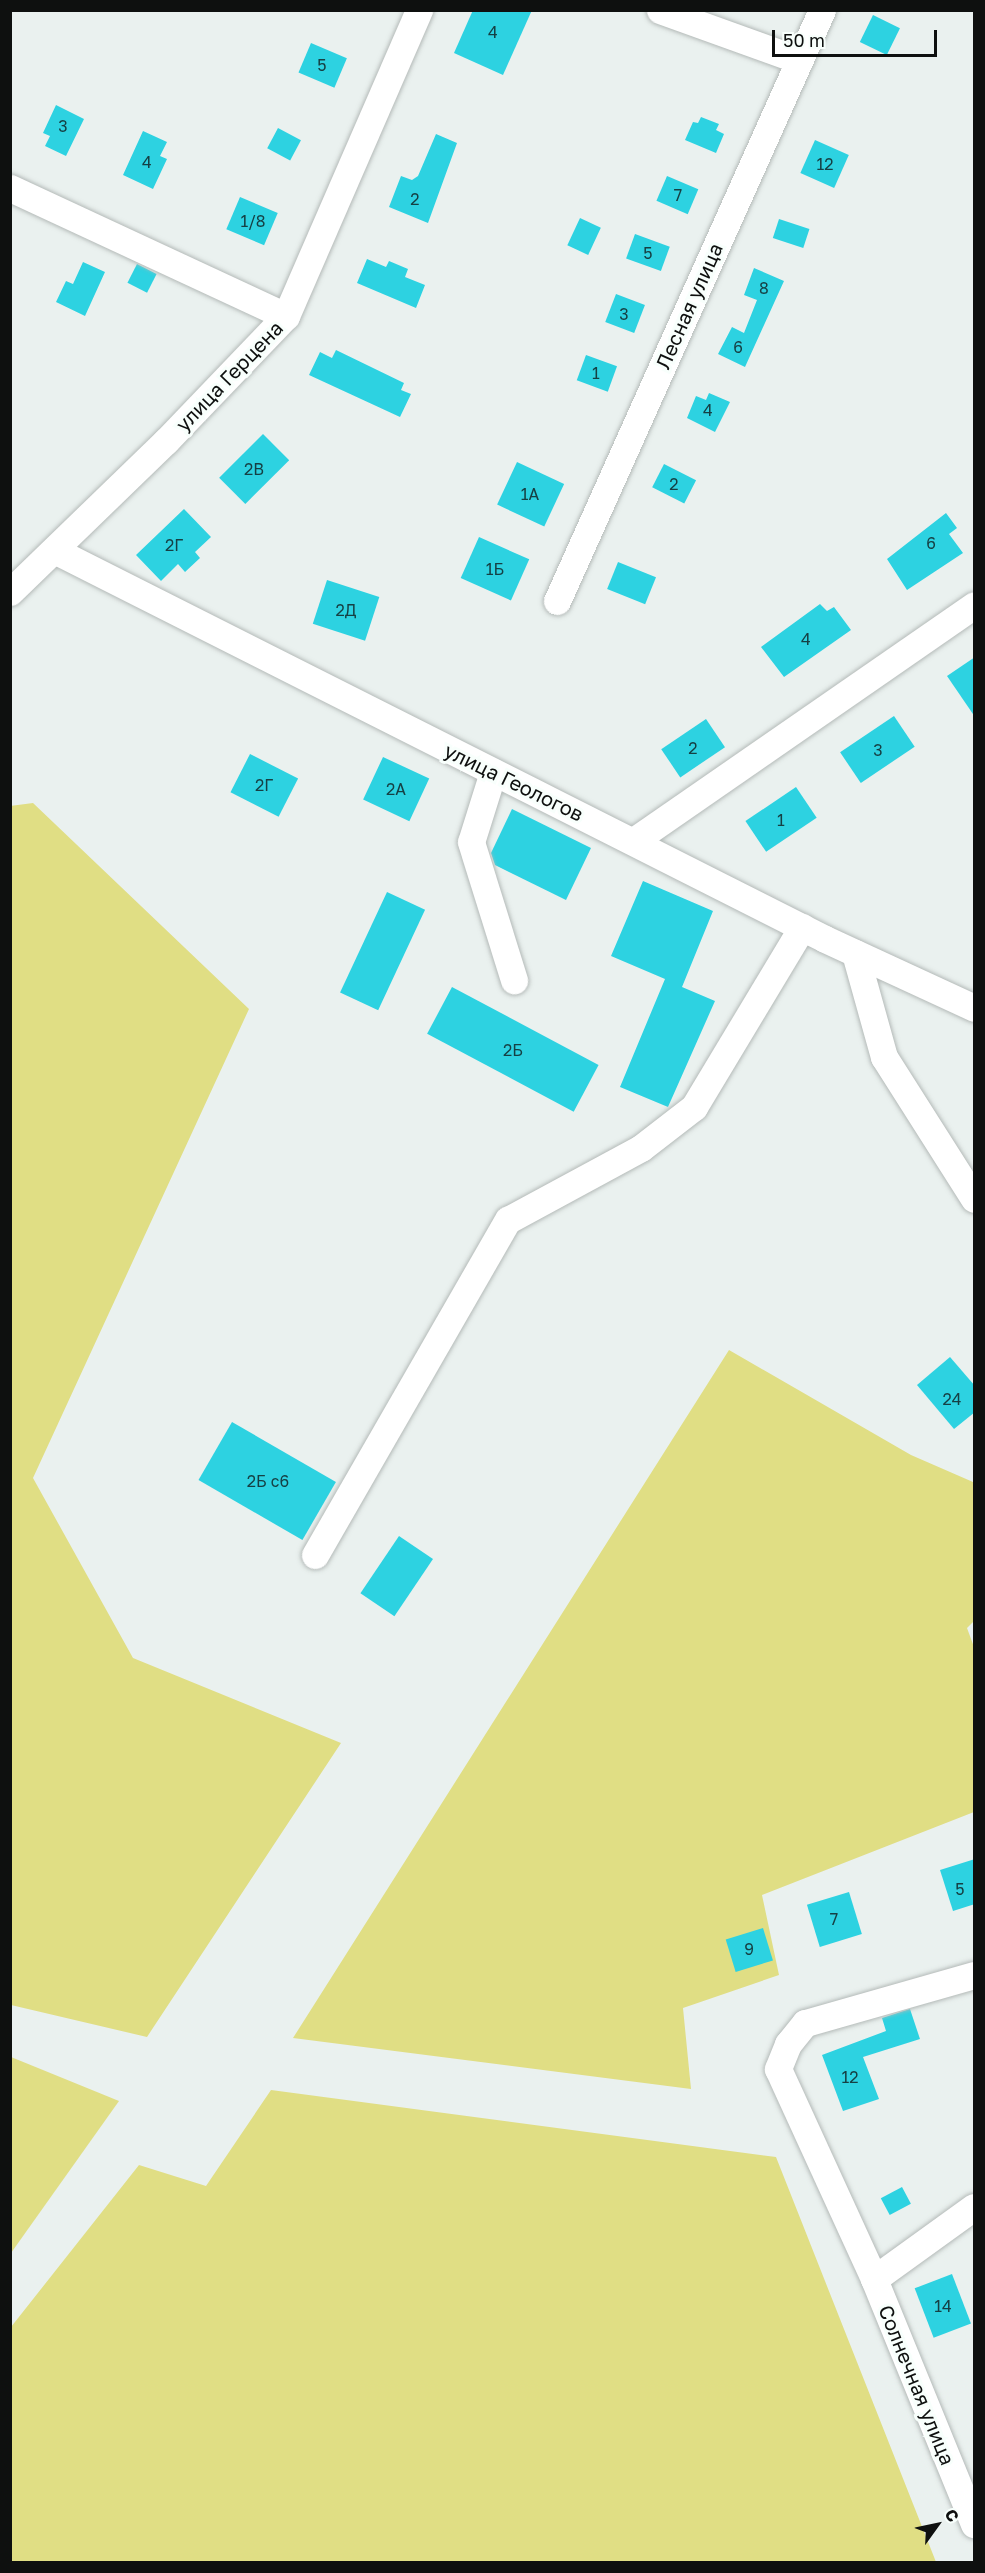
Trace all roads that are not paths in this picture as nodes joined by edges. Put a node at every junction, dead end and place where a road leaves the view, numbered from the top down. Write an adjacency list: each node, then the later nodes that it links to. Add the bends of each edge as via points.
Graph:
1 (419, 10): 6 (street, улица Герцена)
2 (660, 10): 4 (street)
3 (822, 10): 4 (street, Лесная улица)
4 (799, 60): 9 (street, Лесная улица)
5 (10, 188): 6 (street)
6 (286, 316): 7 (street, улица Герцена)
7 (56, 551): 8 (street, улица Герцена); 11 (street, улица Геологов)
8 (10, 592)
9 (557, 602)
10 (975, 604): 12 (street)
11 (493, 772): 12 (street, улица Геологов); 15 (street, via 471,842)
12 (634, 840): 13 (street, улица Геологов)
13 (802, 927): 14 (street, улица Геологов); 18 (street, via 694,1107 641,1149 508,1220)
14 (855, 953): 16 (street, улица Геологов); 17 (street, via 884,1057)
15 (514, 980)
16 (975, 1008)
17 (975, 1199)
18 (315, 1555)
19 (975, 1975): 21 (street, Солнечная улица, via 805,2024 788,2044 778,2069)
20 (975, 2208): 21 (street)
21 (874, 2279): 22 (street, Солнечная улица)
22 (975, 2524)

